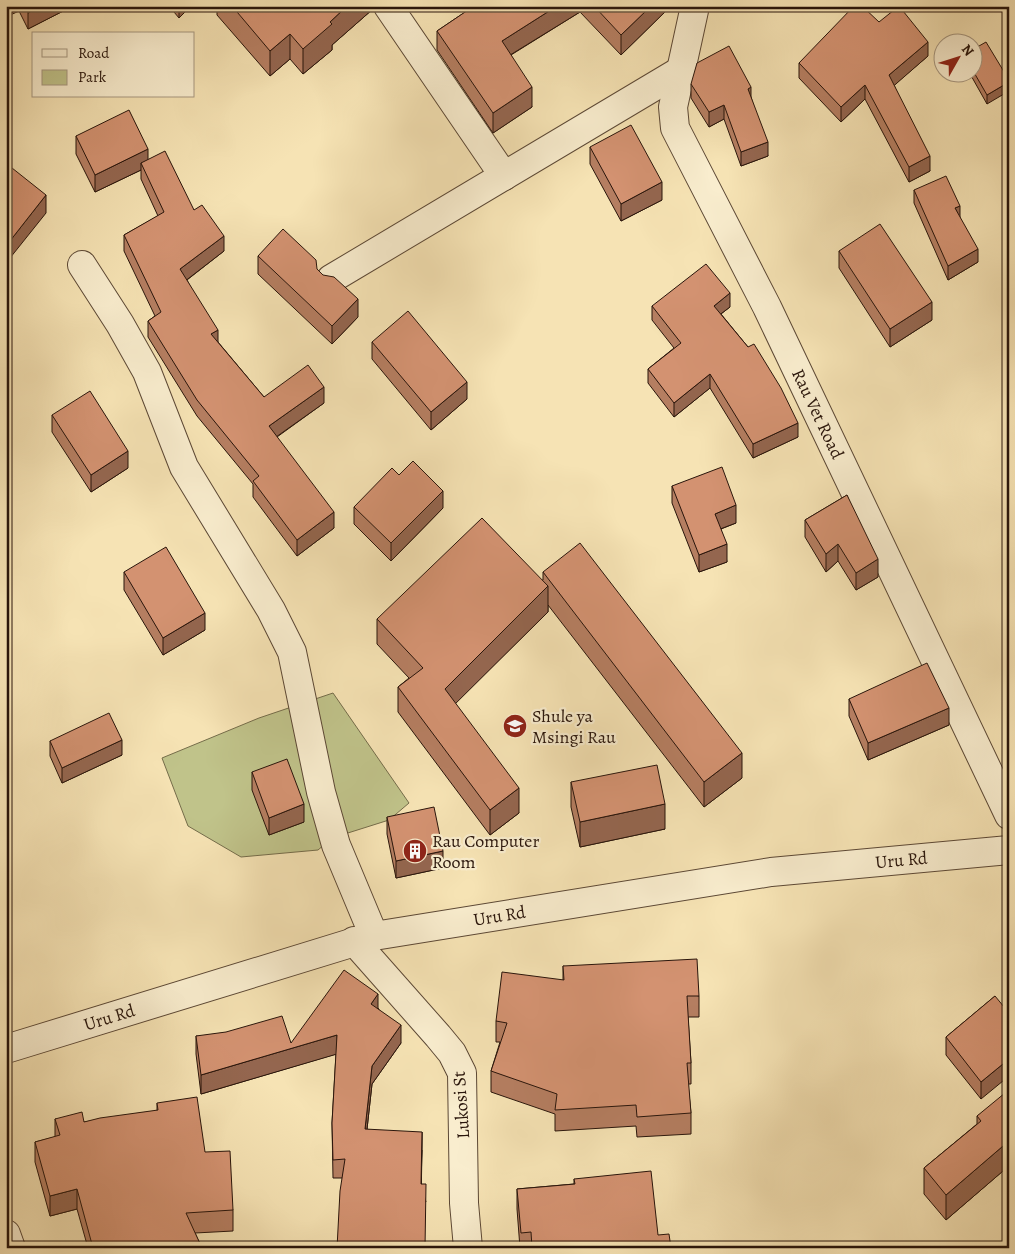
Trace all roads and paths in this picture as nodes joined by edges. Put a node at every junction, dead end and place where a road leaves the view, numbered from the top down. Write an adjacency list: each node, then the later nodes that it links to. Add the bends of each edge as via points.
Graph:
1 (388, 6): 4 (street)
2 (695, 6): 3 (street, Rau Vet Road)
3 (680, 71): 4 (street); 7 (street, Rau Vet Road, via 673,107 675,128 682,144 767,307)
4 (504, 176): 6 (street)
5 (82, 265): 9 (street, Lukosi St, via 147,372 184,467 271,610 292,652 321,792)
6 (331, 279)
7 (1009, 815)
8 (1009, 850): 9 (street, Uru Rd, via 770,872)
9 (364, 938): 10 (street, Uru Rd); 13 (street, Lukosi St, via 452,1053 462,1073)
10 (6, 1049)
11 (6, 1234): 12 (street)
12 (11, 1248)
13 (468, 1248)

